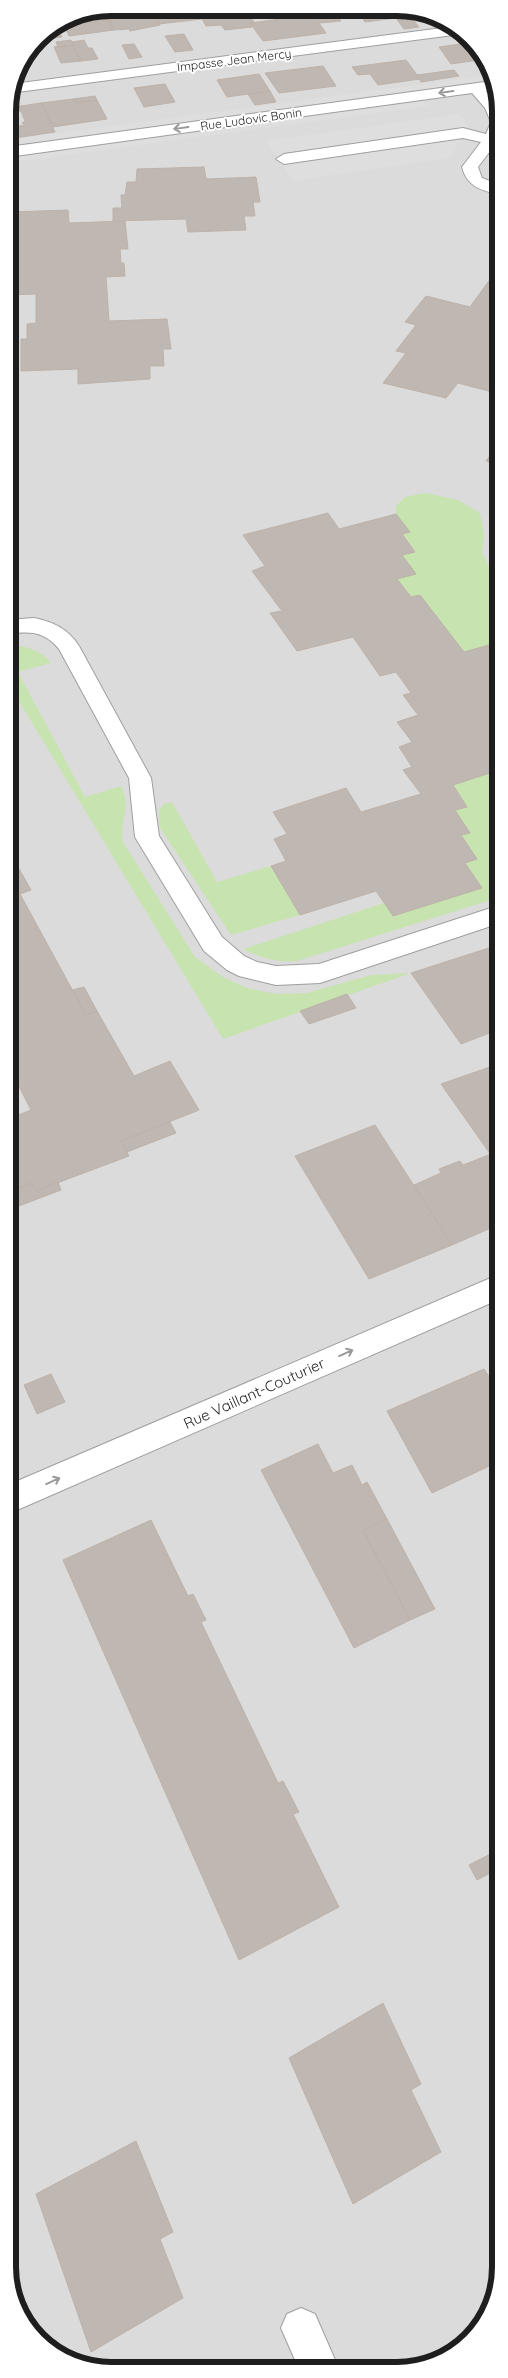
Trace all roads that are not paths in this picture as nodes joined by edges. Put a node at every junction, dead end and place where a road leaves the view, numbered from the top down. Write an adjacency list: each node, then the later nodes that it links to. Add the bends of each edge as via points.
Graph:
1 (449, 32): 3 (street, Impasse Jean Mercy)
2 (489, 86): 4 (street, Rue Ludovic Bonin)
3 (19, 88)
4 (476, 88): 5 (street); 7 (street, Rue Ludovic Bonin, one-way to 7)
5 (492, 107)
6 (491, 140): 8 (street, via 463,134); 9 (street, via 470,167 472,177 480,185)
7 (16, 151)
8 (284, 159)
9 (492, 188)
10 (16, 626): 11 (street, via 42,626 58,633 68,646 140,778 144,792 142,820 148,837 212,944 237,965 274,977 297,978)
11 (492, 917)
12 (492, 1289): 13 (street, Rue Vaillant-Couturier, one-way to 12)
13 (16, 1497)
14 (301, 2328): 15 (street)
15 (316, 2362)

